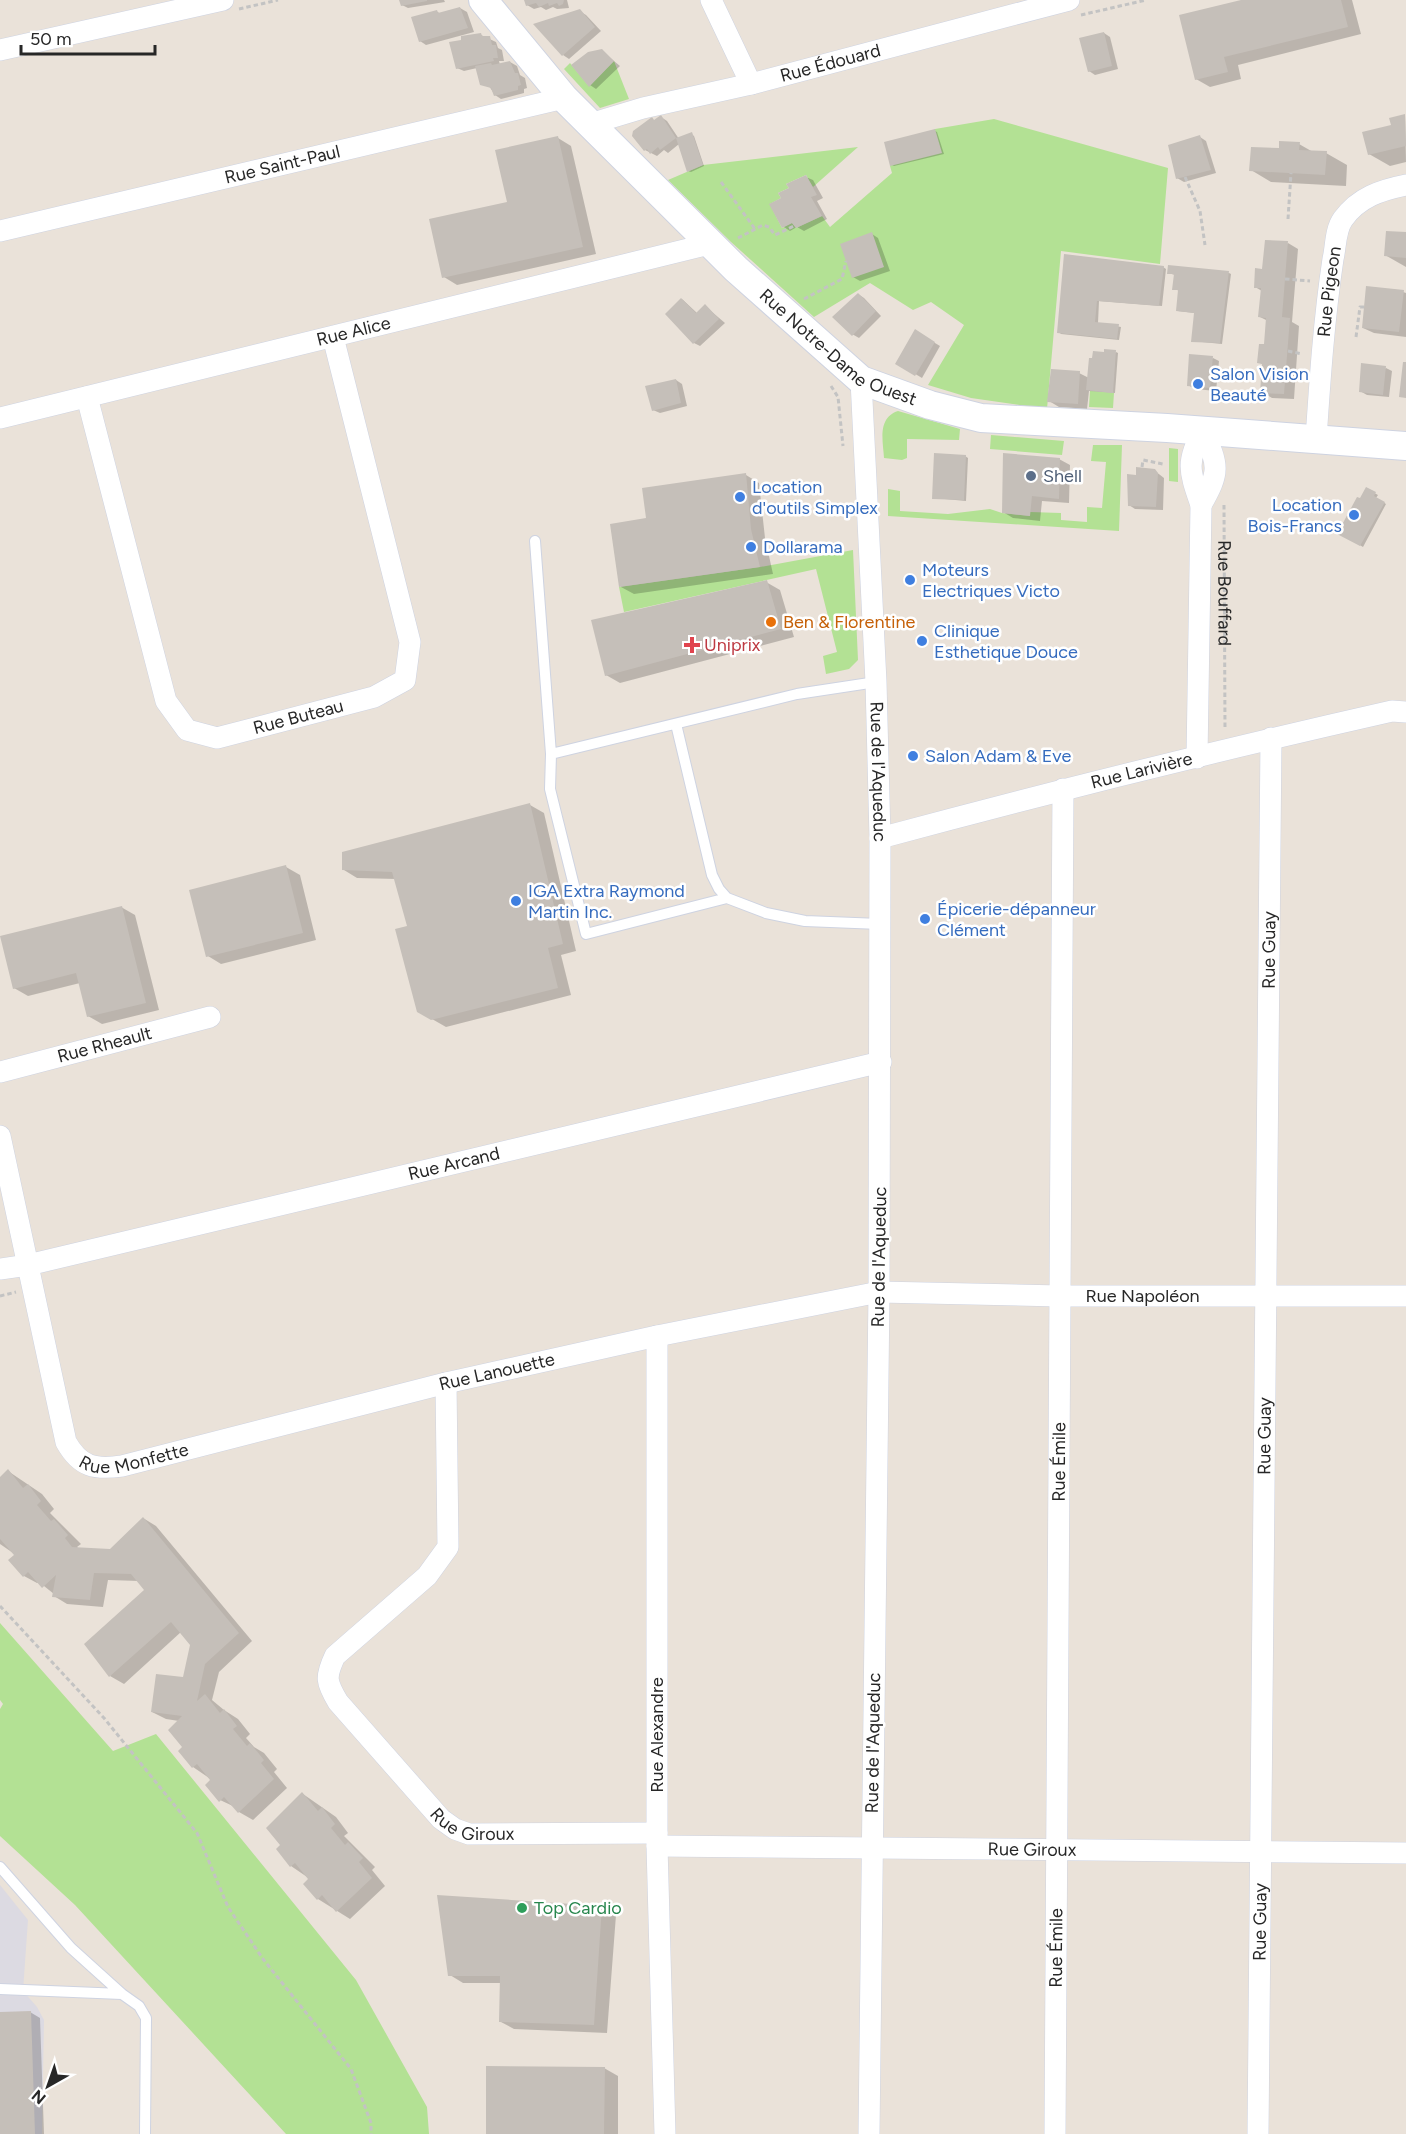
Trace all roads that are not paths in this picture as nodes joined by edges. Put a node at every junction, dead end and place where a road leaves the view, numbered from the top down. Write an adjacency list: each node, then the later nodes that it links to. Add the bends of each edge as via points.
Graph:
1 (223, 0): 5 (street)
2 (483, 0): 7 (street, Rue Notre-Dame Ouest)
3 (711, 0): 6 (street)
4 (1069, 0): 6 (street, Rue Édouard)
5 (0, 50)
6 (751, 84): 8 (street, Rue Édouard)
7 (564, 98): 8 (street, Rue Notre-Dame Ouest); 10 (street, Rue Saint-Paul)
8 (590, 124): 11 (street, Rue Notre-Dame Ouest)
9 (1406, 185): 17 (street, Rue Pigeon, via 1381,190 1363,200 1342,221 1338,231)
10 (0, 231)
11 (720, 243): 12 (street, Rue Alice); 13 (street, Rue Notre-Dame Ouest, via 781,311)
12 (333, 337): 14 (street, Rue Alice); 14 (street, Rue Buteau, via 410,642 405,680 374,697 217,738 187,730 166,701)
13 (861, 380): 16 (street, Rue Notre-Dame Ouest, via 930,405 981,418); 20 (street, Rue de l'Aqueduc)
14 (87, 397): 15 (street, Rue Alice)
15 (0, 418)
16 (1203, 431): 17 (street, Rue Notre-Dame Ouest); 25 (street, Rue Bouffard, via 1192,450 1191,476 1201,505)
17 (1316, 439): 18 (street, Rue Notre-Dame Ouest)
18 (1406, 446)
19 (535, 541): 24 (lane)
20 (876, 682): 22 (lane, via 798,694); 27 (street, Rue de l'Aqueduc)
21 (1406, 712): 23 (street, Rue Larivière, via 1392,711)
22 (676, 724): 24 (lane); 28 (lane, via 712,875)
23 (1271, 738): 25 (street, Rue Larivière); 38 (street, Rue Guay)
24 (551, 754): 28 (lane, via 550,789 586,934)
25 (1197, 758): 26 (street, Rue Larivière)
26 (1063, 789): 27 (street, Rue Larivière); 37 (street, Rue Émile)
27 (880, 838): 29 (street, Rue de l'Aqueduc)
28 (727, 898): 29 (lane, via 766,913 805,921)
29 (880, 924): 31 (street, Rue de l'Aqueduc)
30 (210, 1017): 32 (street, Rue Rheault)
31 (881, 1062): 34 (street, Rue Arcand); 36 (street, Rue de l'Aqueduc)
32 (0, 1072)
33 (0, 1136): 34 (street, Rue Monfette)
34 (28, 1265): 35 (street, Rue Arcand); 41 (street, Rue Monfette, via 66,1442 75,1458 91,1466 122,1467)
35 (0, 1269)
36 (879, 1292): 37 (street, Rue Napoléon); 40 (street, Rue Lanouette); 44 (street, Rue de l'Aqueduc)
37 (1060, 1296): 38 (street, Rue Napoléon); 45 (street, Rue Émile)
38 (1266, 1296): 39 (street, Rue Napoléon); 46 (street, Rue Guay)
39 (1406, 1296)
40 (657, 1336): 41 (street, Rue Lanouette); 43 (street, Rue Alexandre)
41 (446, 1383): 42 (street, Rue Lanouette, via 448,1547 427,1576 335,1656 327,1673 329,1687)
42 (338, 1702): 43 (street, Rue Giroux, via 441,1819 455,1829 469,1834)
43 (657, 1839): 44 (street, Rue Giroux); 52 (street, Rue Alexandre)
44 (872, 1847): 45 (street, Rue Giroux); 53 (street, Rue de l'Aqueduc)
45 (1057, 1850): 46 (street, Rue Giroux); 54 (street, Rue Émile)
46 (1262, 1852): 47 (street, Rue Giroux); 55 (street, Rue Guay)
47 (1406, 1853)
48 (0, 1866): 50 (lane, via 70,1948)
49 (0, 1989): 50 (lane)
50 (122, 1994): 51 (lane, via 139,2006 146,2018)
51 (146, 2134)
52 (665, 2134)
53 (869, 2134)
54 (1055, 2134)
55 (1258, 2134)

